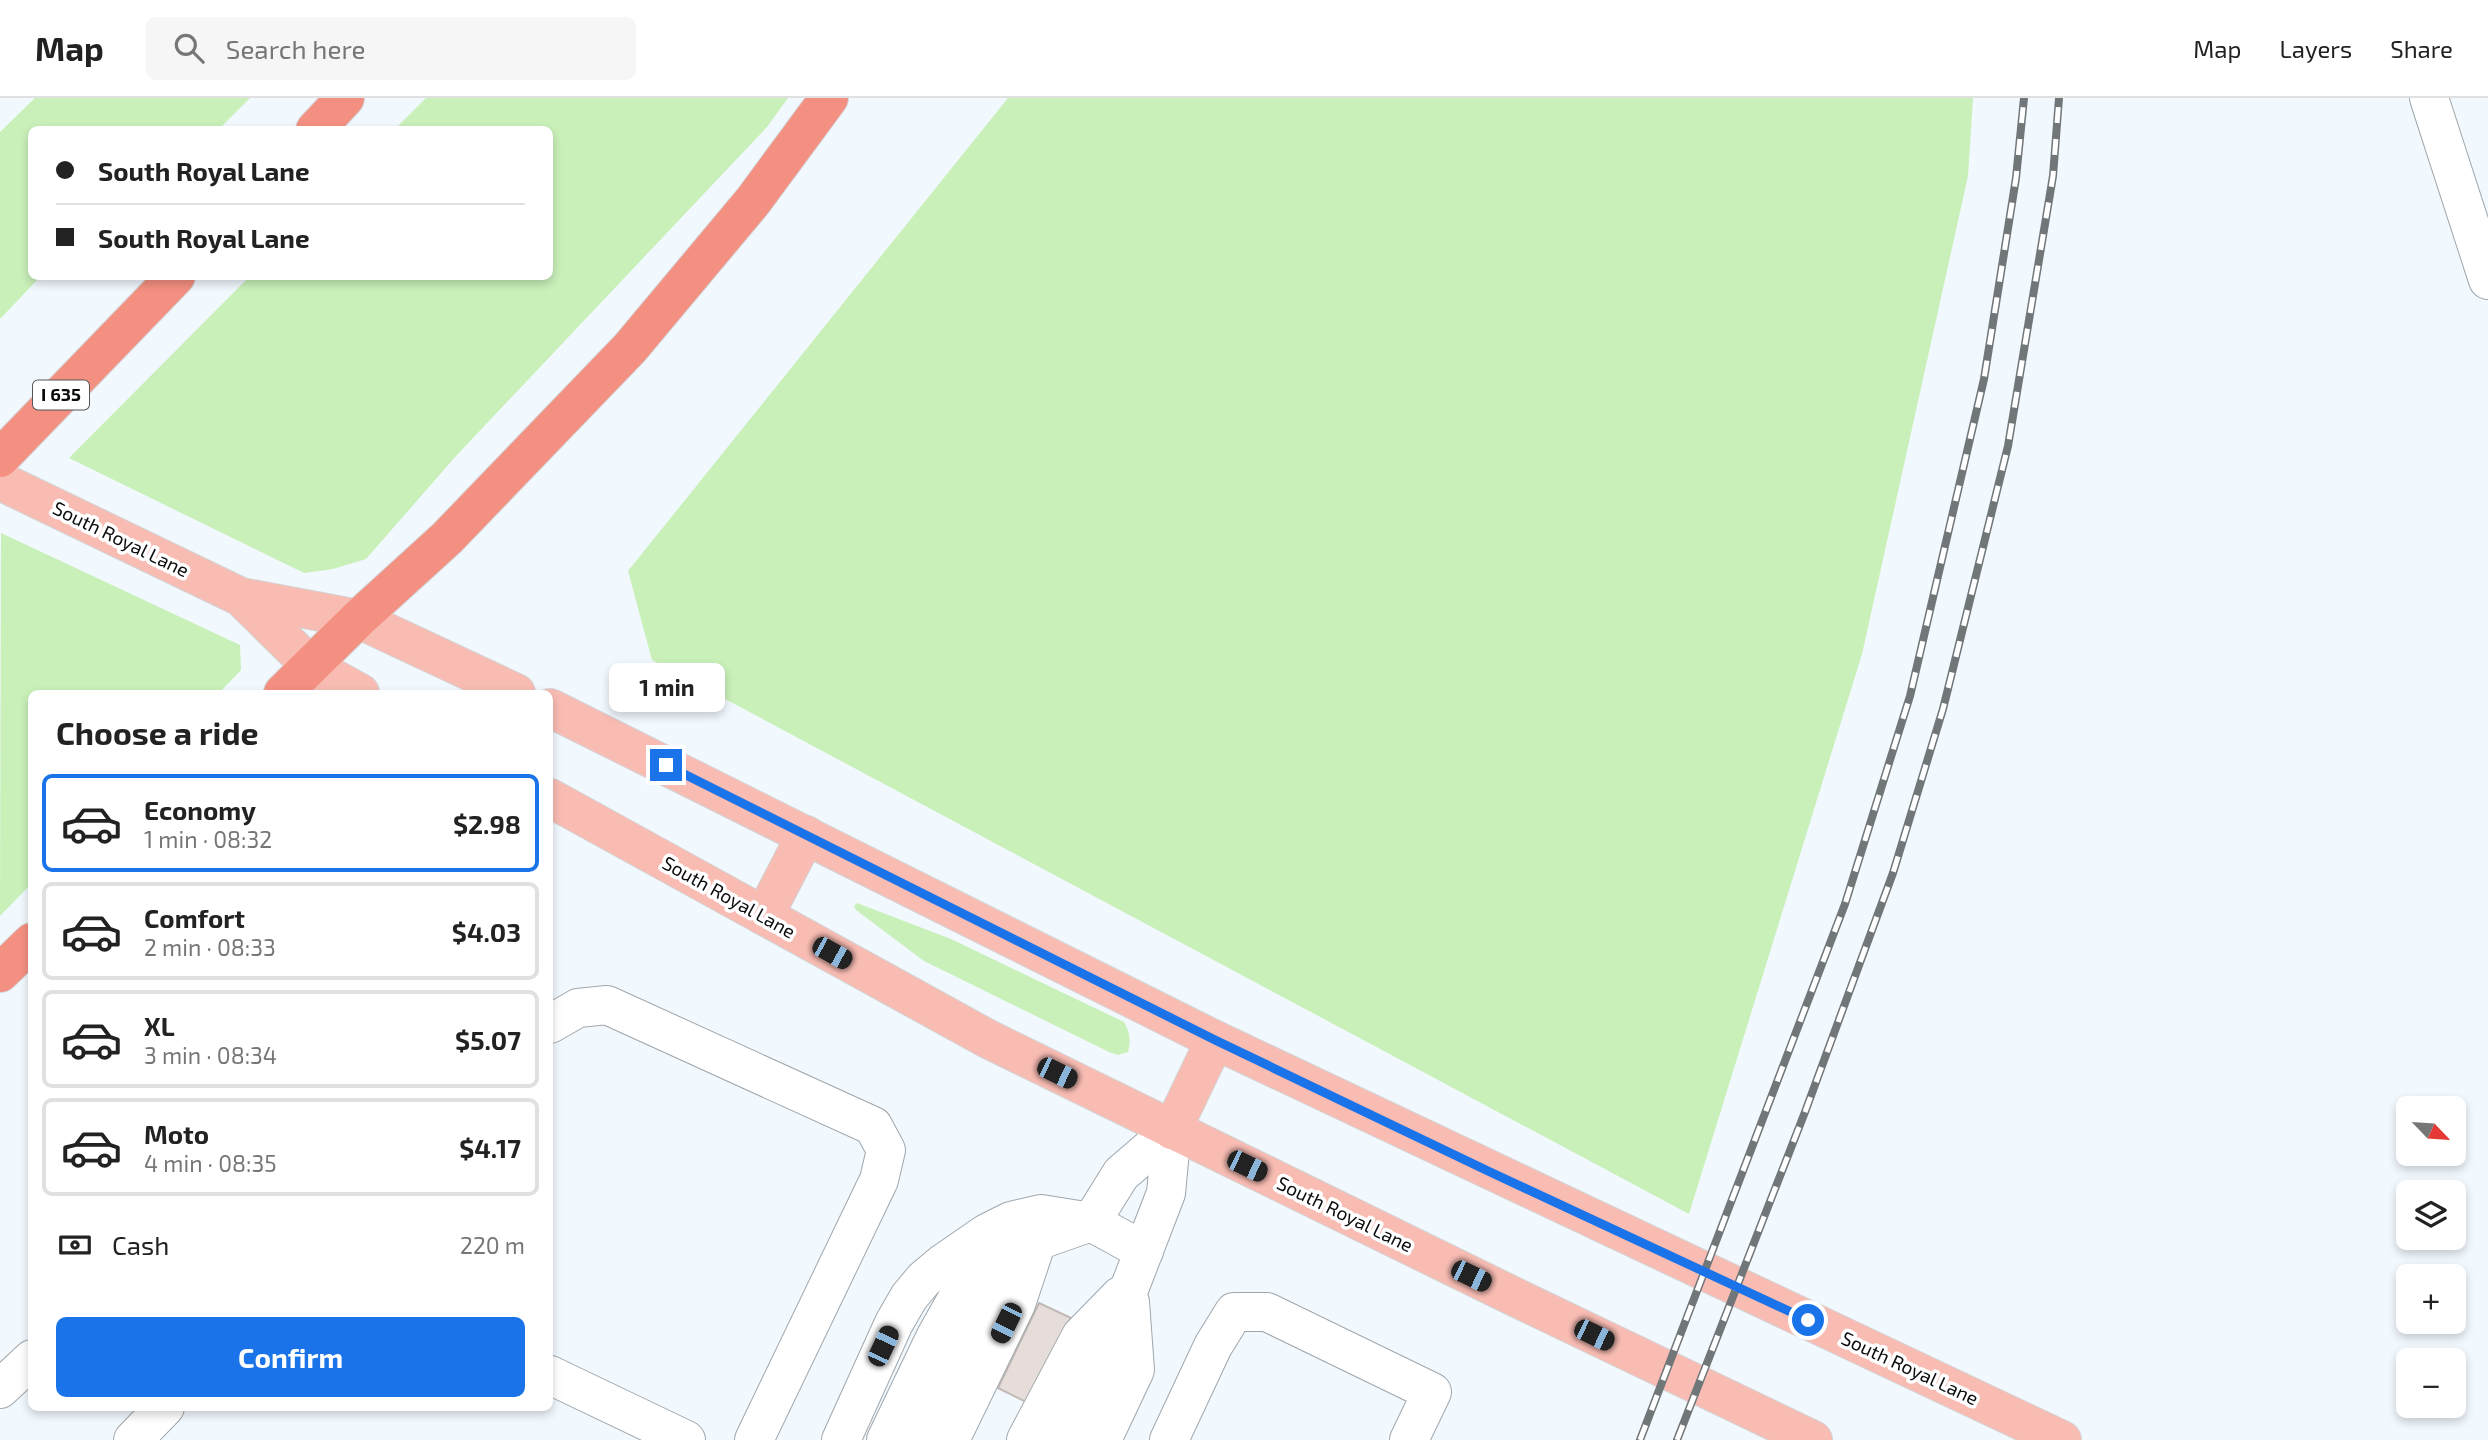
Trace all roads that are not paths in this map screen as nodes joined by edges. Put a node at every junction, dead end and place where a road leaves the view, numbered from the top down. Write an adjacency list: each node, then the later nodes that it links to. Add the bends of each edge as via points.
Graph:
1 (345, 98): 4 (highway)
2 (829, 98): 10 (highway, via 753,201 630,348 447,538)
3 (2429, 98): 6 (street)
4 (319, 126)
5 (172, 280): 7 (highway, I 635)
6 (2488, 281)
7 (0, 458)
8 (0, 481): 9 (main road, South Royal Lane)
9 (241, 597): 10 (main road, South Royal Lane); 11 (main road, South Royal Lane)
10 (358, 619): 11 (highway); 14 (main road, South Royal Lane)
11 (311, 666): 12 (highway); 13 (main road, South Royal Lane)
12 (286, 690)
13 (355, 690)
14 (510, 690)
15 (553, 709): 17 (main road, South Royal Lane)
16 (553, 800): 18 (main road, South Royal Lane)
17 (806, 835): 18 (main road); 22 (main road, South Royal Lane)
18 (764, 916): 23 (main road, South Royal Lane, via 988,1039)
19 (28, 946): 20 (highway)
20 (0, 973)
21 (553, 1022): 34 (street, via 578,1008 607,1004 873,1126 886,1150 879,1180)
22 (1215, 1040): 23 (main road); 45 (main road, South Royal Lane)
23 (1172, 1130): 24 (street, via 1121,1174); 26 (street, via 1166,1193); 44 (main road, South Royal Lane)
24 (1091, 1222): 25 (street); 26 (street); 35 (street, via 1041,1214 1011,1221 933,1271 909,1297 894,1323)
25 (1037, 1241): 36 (street, via 963,1288); 37 (street, via 989,1291); 38 (street, via 1016,1304)
26 (1144, 1251): 27 (street)
27 (1129, 1287): 39 (street, via 1081,1336); 40 (street); 41 (street, via 1135,1370)
28 (28, 1363): 30 (street)
29 (553, 1376): 33 (street)
30 (0, 1389)
31 (161, 1411): 32 (street)
32 (133, 1440)
33 (686, 1440)
34 (754, 1440)
35 (841, 1440)
36 (886, 1440)
37 (916, 1440)
38 (950, 1440)
39 (1026, 1440)
40 (1063, 1440)
41 (1102, 1440)
42 (1169, 1440): 43 (street, via 1234,1312 1267,1312 1432,1392)
43 (1409, 1440)
44 (1813, 1440)
45 (2062, 1440)

